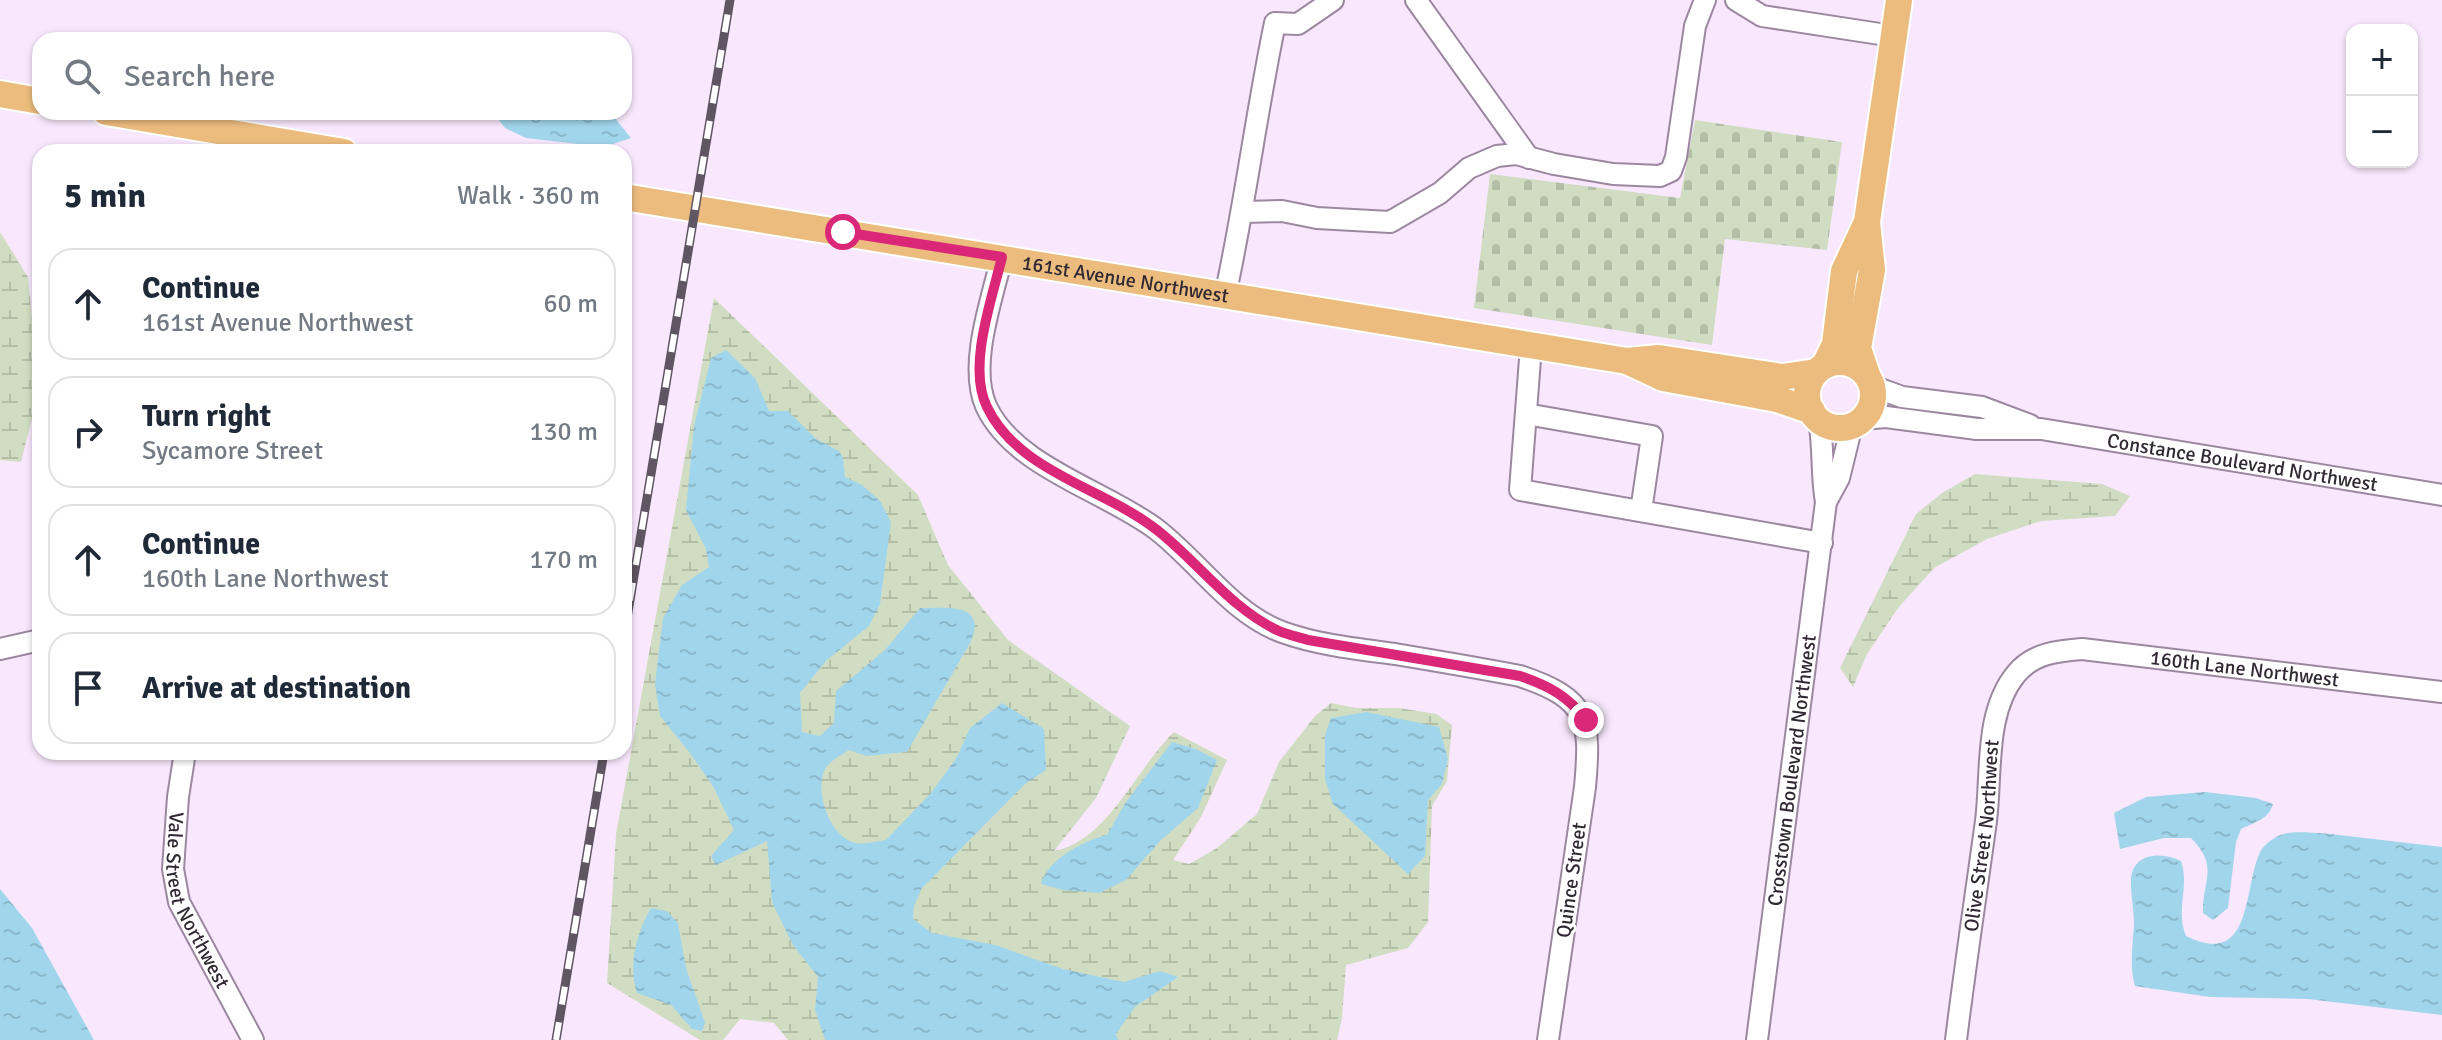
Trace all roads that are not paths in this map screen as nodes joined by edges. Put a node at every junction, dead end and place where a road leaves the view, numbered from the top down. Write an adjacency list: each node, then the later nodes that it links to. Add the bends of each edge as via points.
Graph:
1 (1333, 0): 13 (street, via 1298,24 1275,23)
2 (1416, 0): 11 (street)
3 (1705, 0): 11 (street, via 1695,26 1671,171 1660,176 1613,174)
4 (1736, 0): 6 (street, via 1762,16)
5 (1899, 0): 6 (main road)
6 (1893, 36): 14 (main road)
7 (0, 94): 8 (main road)
8 (32, 100)
9 (145, 120): 10 (main road)
10 (261, 144)
11 (1529, 158): 13 (street, via 1497,156 1469,168 1440,193 1390,222)
12 (632, 198): 15 (main road, 161st Avenue Northwest)
13 (1243, 212): 16 (street)
14 (1867, 222): 19 (main road, via 1844,271 1835,344); 20 (main road, via 1872,270 1858,348)
15 (1002, 257): 16 (main road, 161st Avenue Northwest); 35 (street, Quince Street, via 982,342 985,404 998,426 1043,464 1157,530 1244,609 1278,630 1330,644 1520,676 1549,685 1572,701 1586,720 1585,787)
16 (1225, 296): 17 (main road, 161st Avenue Northwest)
17 (1531, 346): 18 (main road, 161st Avenue Northwest); 21 (street)
18 (1627, 361): 19 (main road, 161st Avenue Northwest, via 1659,358 1782,377); 22 (main road, 161st Avenue Northwest, via 1663,378 1777,399)
19 (1821, 369): 20 (main road, via 1847,363); 22 (main road, via 1808,391)
20 (1870, 381): 23 (main road, via 1870,410); 24 (street, Constance Boulevard Northwest, via 1902,397 1982,407)
21 (1526, 414): 27 (street, via 1520,490); 27 (street, via 1652,436)
22 (1816, 416): 23 (main road, via 1840,427); 26 (street, Crosstown Boulevard Northwest)
23 (1857, 422): 24 (street, Constance Boulevard Northwest, via 1886,417 1977,429); 26 (street, Crosstown Boulevard Northwest)
24 (2041, 429): 25 (street, Constance Boulevard Northwest)
25 (2442, 495)
26 (1826, 502): 28 (street, Crosstown Boulevard Northwest)
27 (1641, 511): 28 (street)
28 (1822, 543): 36 (street, Crosstown Boulevard Northwest)
29 (32, 642): 30 (street)
30 (0, 649)
31 (2047, 652): 32 (street, 160th Lane Northwest, via 2082,649); 37 (street, Olive Street Northwest, via 2017,672 2002,697 1994,730)
32 (2442, 692)
33 (184, 760): 34 (street, Vale Street Northwest, via 173,869 179,902)
34 (253, 1040)
35 (1548, 1040)
36 (1757, 1040)
37 (1956, 1040)

